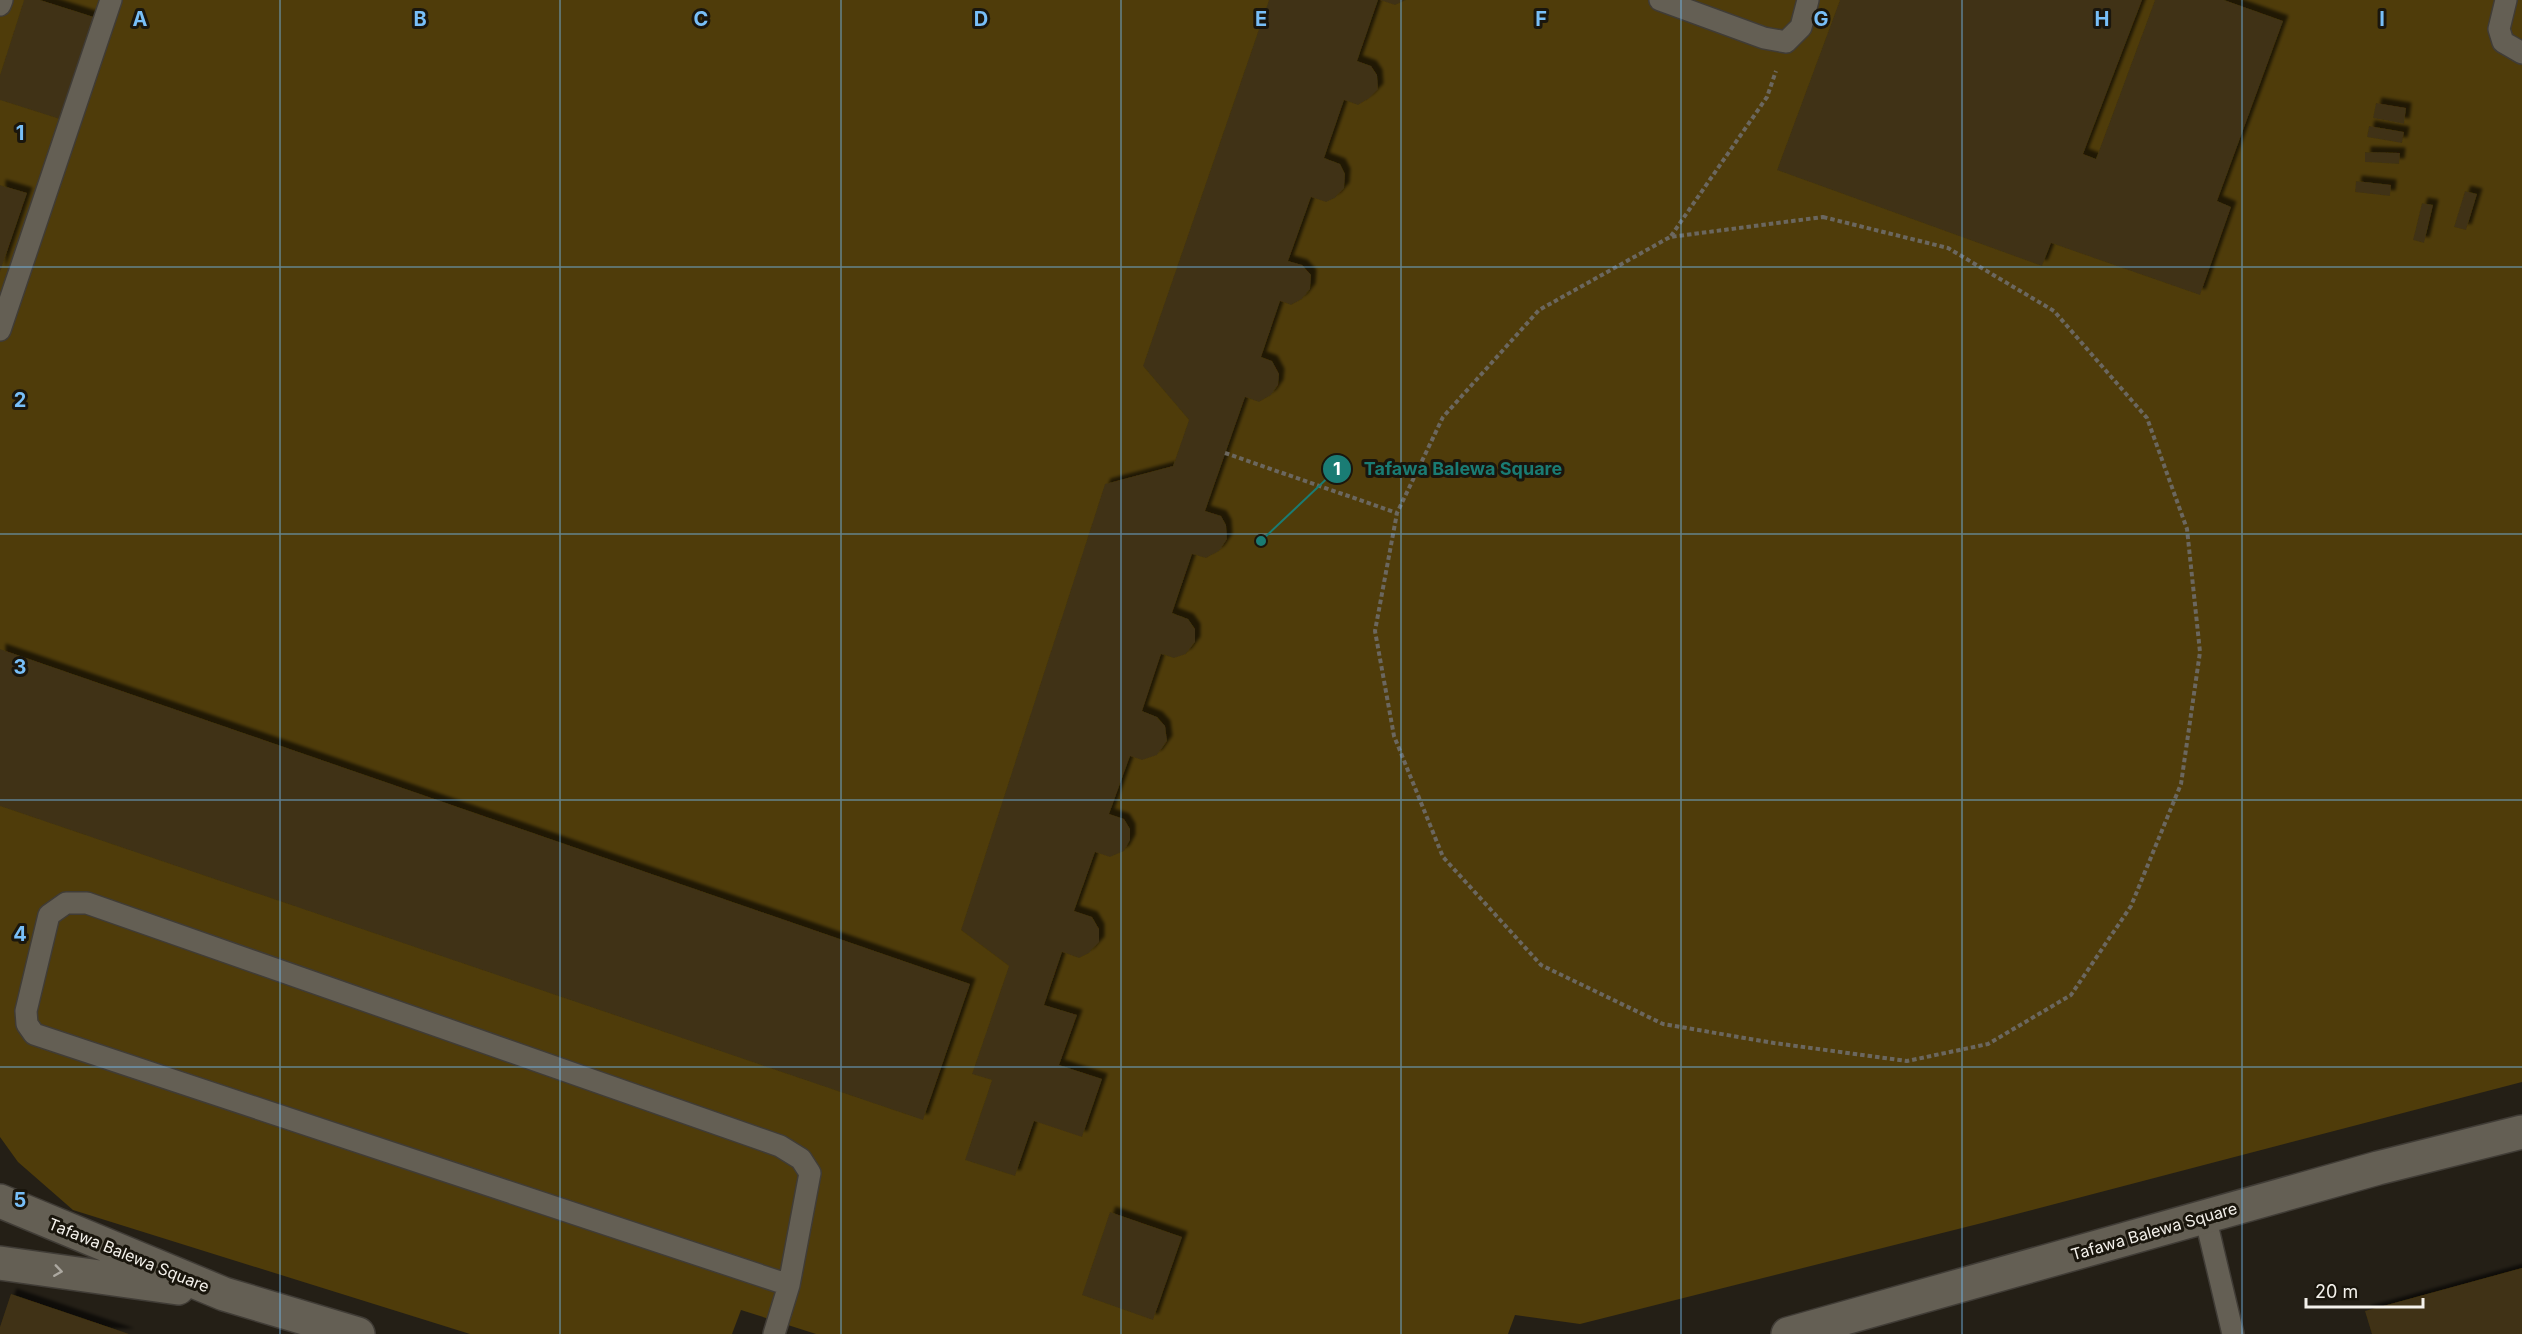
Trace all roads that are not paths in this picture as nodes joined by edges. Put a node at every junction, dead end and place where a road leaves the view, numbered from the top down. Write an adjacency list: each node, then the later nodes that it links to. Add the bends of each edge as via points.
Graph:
1 (2, 0): 6 (lane)
2 (111, 0): 8 (lane)
3 (1660, 0): 4 (lane, via 1764,38 1786,42 1801,27)
4 (1808, 0)
5 (2506, 0): 7 (lane, via 2499,29 2503,42)
6 (0, 5)
7 (2522, 53)
8 (0, 330)
9 (2522, 1132): 11 (street, Tafawa Balewa Square)
10 (0, 1201): 14 (street, Tafawa Balewa Square)
11 (2205, 1216): 15 (street, Tafawa Balewa Square); 19 (lane)
12 (0, 1263): 14 (street, Tafawa Balewa Square, one-way to 14)
13 (789, 1285): 13 (lane, via 810,1173 801,1159 780,1146 87,903 66,903 49,915 26,1011 27,1024 34,1034); 17 (lane)
14 (224, 1294): 16 (street, Tafawa Balewa Square)
15 (1829, 1329): 18 (street, Tafawa Balewa Square)
16 (358, 1334)
17 (774, 1334)
18 (1788, 1334)
19 (2233, 1334)

